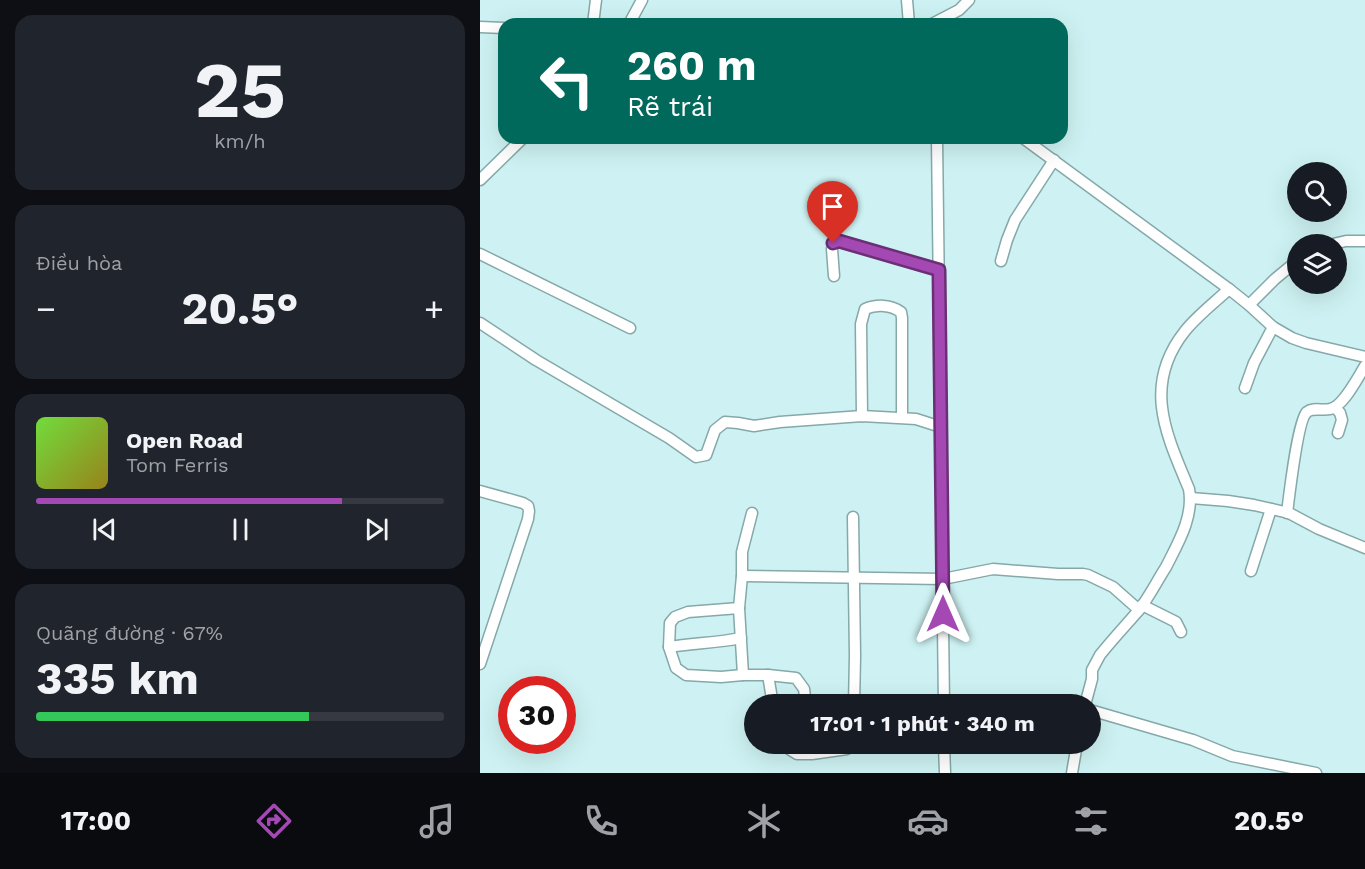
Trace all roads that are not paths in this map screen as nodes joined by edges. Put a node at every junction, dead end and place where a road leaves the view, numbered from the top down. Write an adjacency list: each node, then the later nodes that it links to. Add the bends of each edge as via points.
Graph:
1 (596, 0): 5 (street)
2 (642, 0): 6 (street)
3 (907, 0): 7 (street)
4 (969, 0): 8 (street)
5 (594, 18)
6 (632, 18)
7 (908, 18)
8 (951, 18)
9 (480, 27): 10 (street)
10 (498, 28)
11 (517, 144): 15 (street)
12 (937, 144): 21 (street)
13 (1031, 144): 14 (street)
14 (1054, 160): 19 (street, via 1015,220); 23 (street)
15 (480, 180)
16 (1347, 241): 17 (street)
17 (1365, 241)
18 (480, 254): 27 (street)
19 (1001, 261)
20 (1287, 269): 24 (street)
21 (939, 270): 22 (street, via 839,241 833,243 832,249); 34 (street)
22 (834, 276)
23 (1229, 289): 24 (street); 37 (street, via 1186,329 1169,356 1161,388 1166,432)
24 (1250, 306): 26 (street)
25 (480, 324): 32 (street, via 696,458 706,455 715,430 725,422 754,426)
26 (1273, 327): 28 (street, via 1306,343); 30 (street)
27 (630, 328)
28 (1365, 357)
29 (1365, 366): 31 (street)
30 (1245, 388)
31 (1335, 407): 35 (street, via 1342,416); 40 (street, via 1311,410 1304,415)
32 (862, 416): 33 (street); 33 (street, via 861,324 865,309 876,306 901,312)
33 (902, 417): 34 (street)
34 (941, 427): 46 (street)
35 (1338, 433)
36 (480, 491): 52 (street, via 523,503 529,511)
37 (1191, 498): 38 (street); 48 (street, via 1178,546)
38 (1271, 509): 40 (street); 43 (street)
39 (752, 513): 44 (street, via 742,552)
40 (1287, 513): 42 (street)
41 (853, 517): 45 (street)
42 (1365, 548)
43 (1251, 570)
44 (742, 576): 45 (street); 47 (street)
45 (854, 578): 46 (street); 57 (street)
46 (943, 579): 48 (street, via 993,569 1088,574 1113,586); 58 (street)
47 (739, 608): 50 (street); 51 (street, via 688,612 675,617 670,623)
48 (1140, 608): 49 (street, via 1176,622); 59 (street, via 1095,664)
49 (1182, 632)
50 (741, 638): 51 (street); 53 (street)
51 (669, 647): 53 (street, via 676,668 686,675)
52 (480, 664)
53 (743, 675): 54 (street)
54 (768, 675): 55 (street); 56 (street, via 796,678)
55 (771, 694)
56 (805, 694)
57 (854, 694)
58 (944, 694)
59 (1088, 694)
60 (1101, 713): 65 (street, via 1193,740 1232,756)
61 (944, 754): 64 (street)
62 (1077, 754): 63 (street)
63 (1076, 772)
64 (945, 773)
65 (1316, 773)

